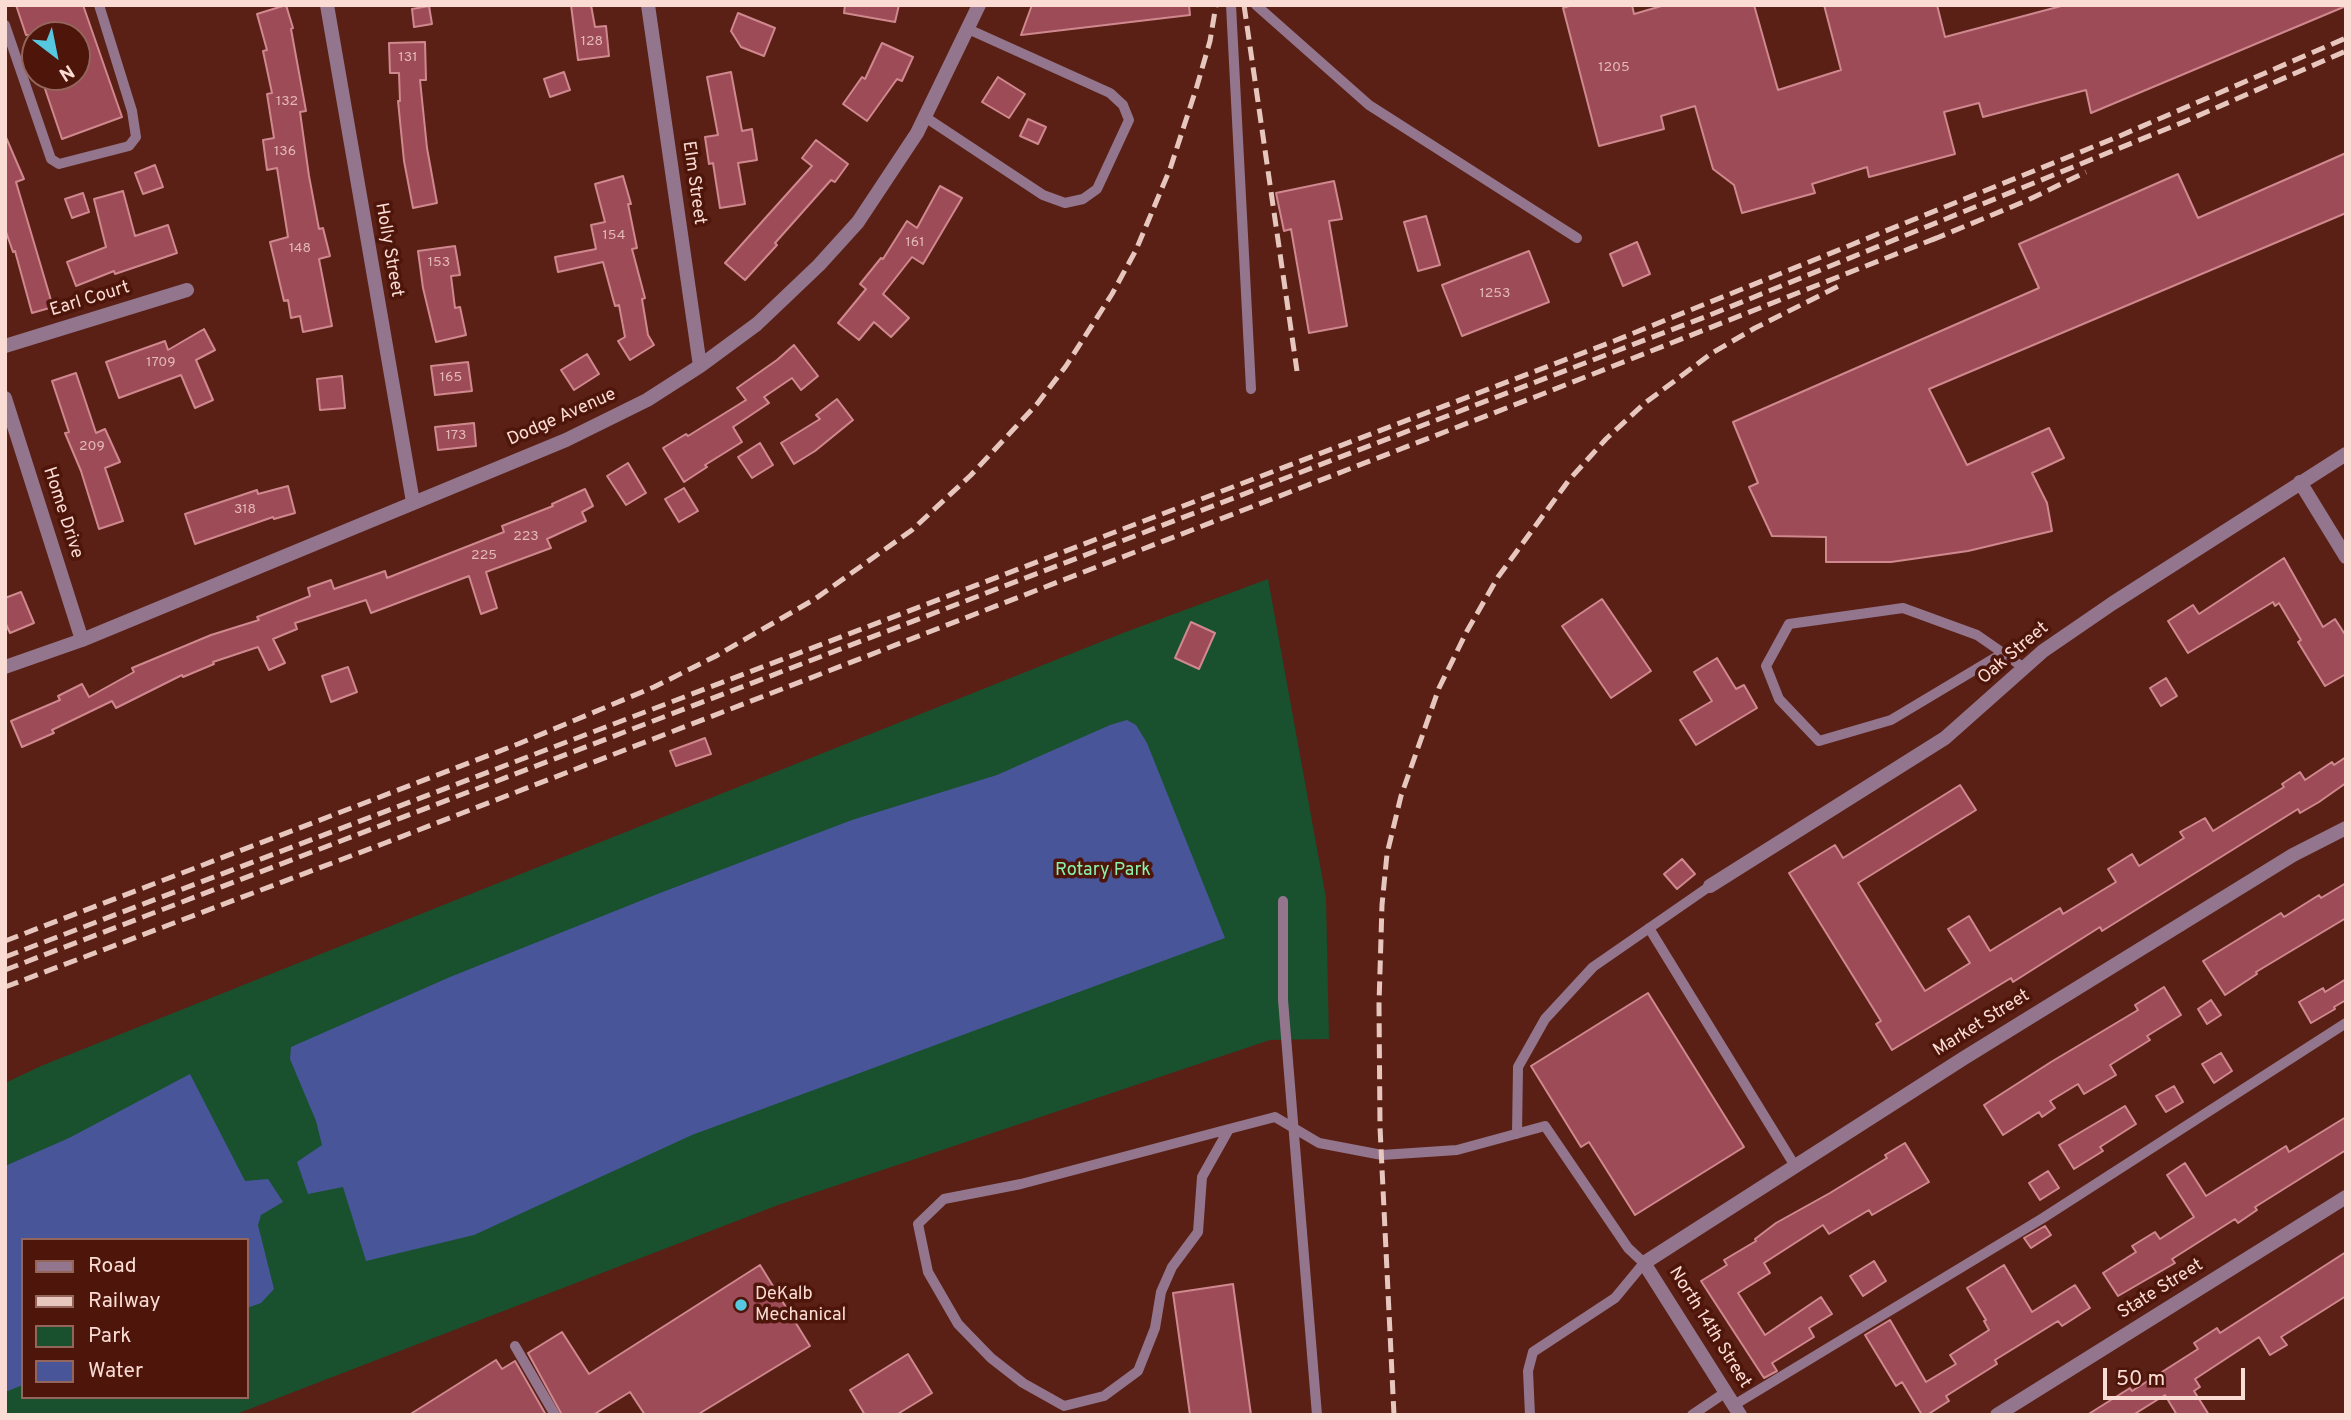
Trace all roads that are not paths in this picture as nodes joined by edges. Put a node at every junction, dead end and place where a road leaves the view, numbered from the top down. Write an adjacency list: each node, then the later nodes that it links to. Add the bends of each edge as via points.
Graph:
1 (99, 5): 7 (lane, via 136,136 129,146 59,164 51,159)
2 (327, 5): 18 (street, Holly Street)
3 (648, 5): 13 (street, Elm Street)
4 (979, 5): 8 (street, Dodge Avenue)
5 (1231, 5): 14 (lane)
6 (1256, 5): 10 (lane, via 1369,105)
7 (5, 25)
8 (968, 29): 9 (street, Dodge Avenue); 9 (lane, via 1110,93 1124,104 1129,120 1097,189 1083,200 1065,203 1043,195)
9 (925, 117): 13 (street, Dodge Avenue, via 858,222 757,324)
10 (1577, 238)
11 (187, 290): 12 (street, Earl Court)
12 (5, 346)
13 (700, 366): 18 (street, Dodge Avenue, via 608,420)
14 (1251, 389)
15 (5, 398): 20 (street, Home Drive)
16 (2346, 454): 17 (street, Oak Street)
17 (2300, 482): 19 (street); 23 (street, Oak Street, via 2112,604)
18 (412, 502): 20 (street, Dodge Avenue)
19 (2346, 557)
20 (82, 640): 22 (street, Dodge Avenue)
21 (2003, 653): 21 (lane, via 1977,635 1903,608 1788,624 1766,666 1779,699 1819,741 1891,720); 23 (lane)
22 (5, 667)
23 (2024, 668): 25 (street, Oak Street, via 1945,738)
24 (2346, 828): 32 (street, Market Street, via 2293,855)
25 (1710, 886): 27 (lane)
26 (1283, 901): 30 (lane, via 1283,1000)
27 (1649, 928): 31 (lane, via 1593,967 1545,1019 1518,1067); 32 (lane)
28 (2346, 1023): 37 (lane)
29 (1229, 1129): 29 (lane, via 1202,1177 1198,1232 1172,1267 1161,1292 1155,1328 1138,1371 1104,1396 1064,1406 1012,1375 958,1324 928,1272 918,1224 944,1199 1021,1184); 30 (lane, via 1275,1117)
30 (1294, 1130): 31 (lane, via 1319,1143 1382,1155 1457,1150); 39 (lane)
31 (1517, 1134): 34 (lane, via 1545,1126 1628,1248)
32 (1796, 1166): 34 (street, Market Street)
33 (2346, 1197): 42 (street, State Street)
34 (1644, 1263): 36 (street, North 14th Street); 40 (lane, via 1615,1298 1533,1352 1528,1371)
35 (515, 1346): 38 (lane)
36 (1726, 1392): 37 (street, North 14th Street); 41 (lane)
37 (1737, 1410)
38 (555, 1415)
39 (1317, 1415)
40 (1530, 1415)
41 (1692, 1415)
42 (1997, 1415)

